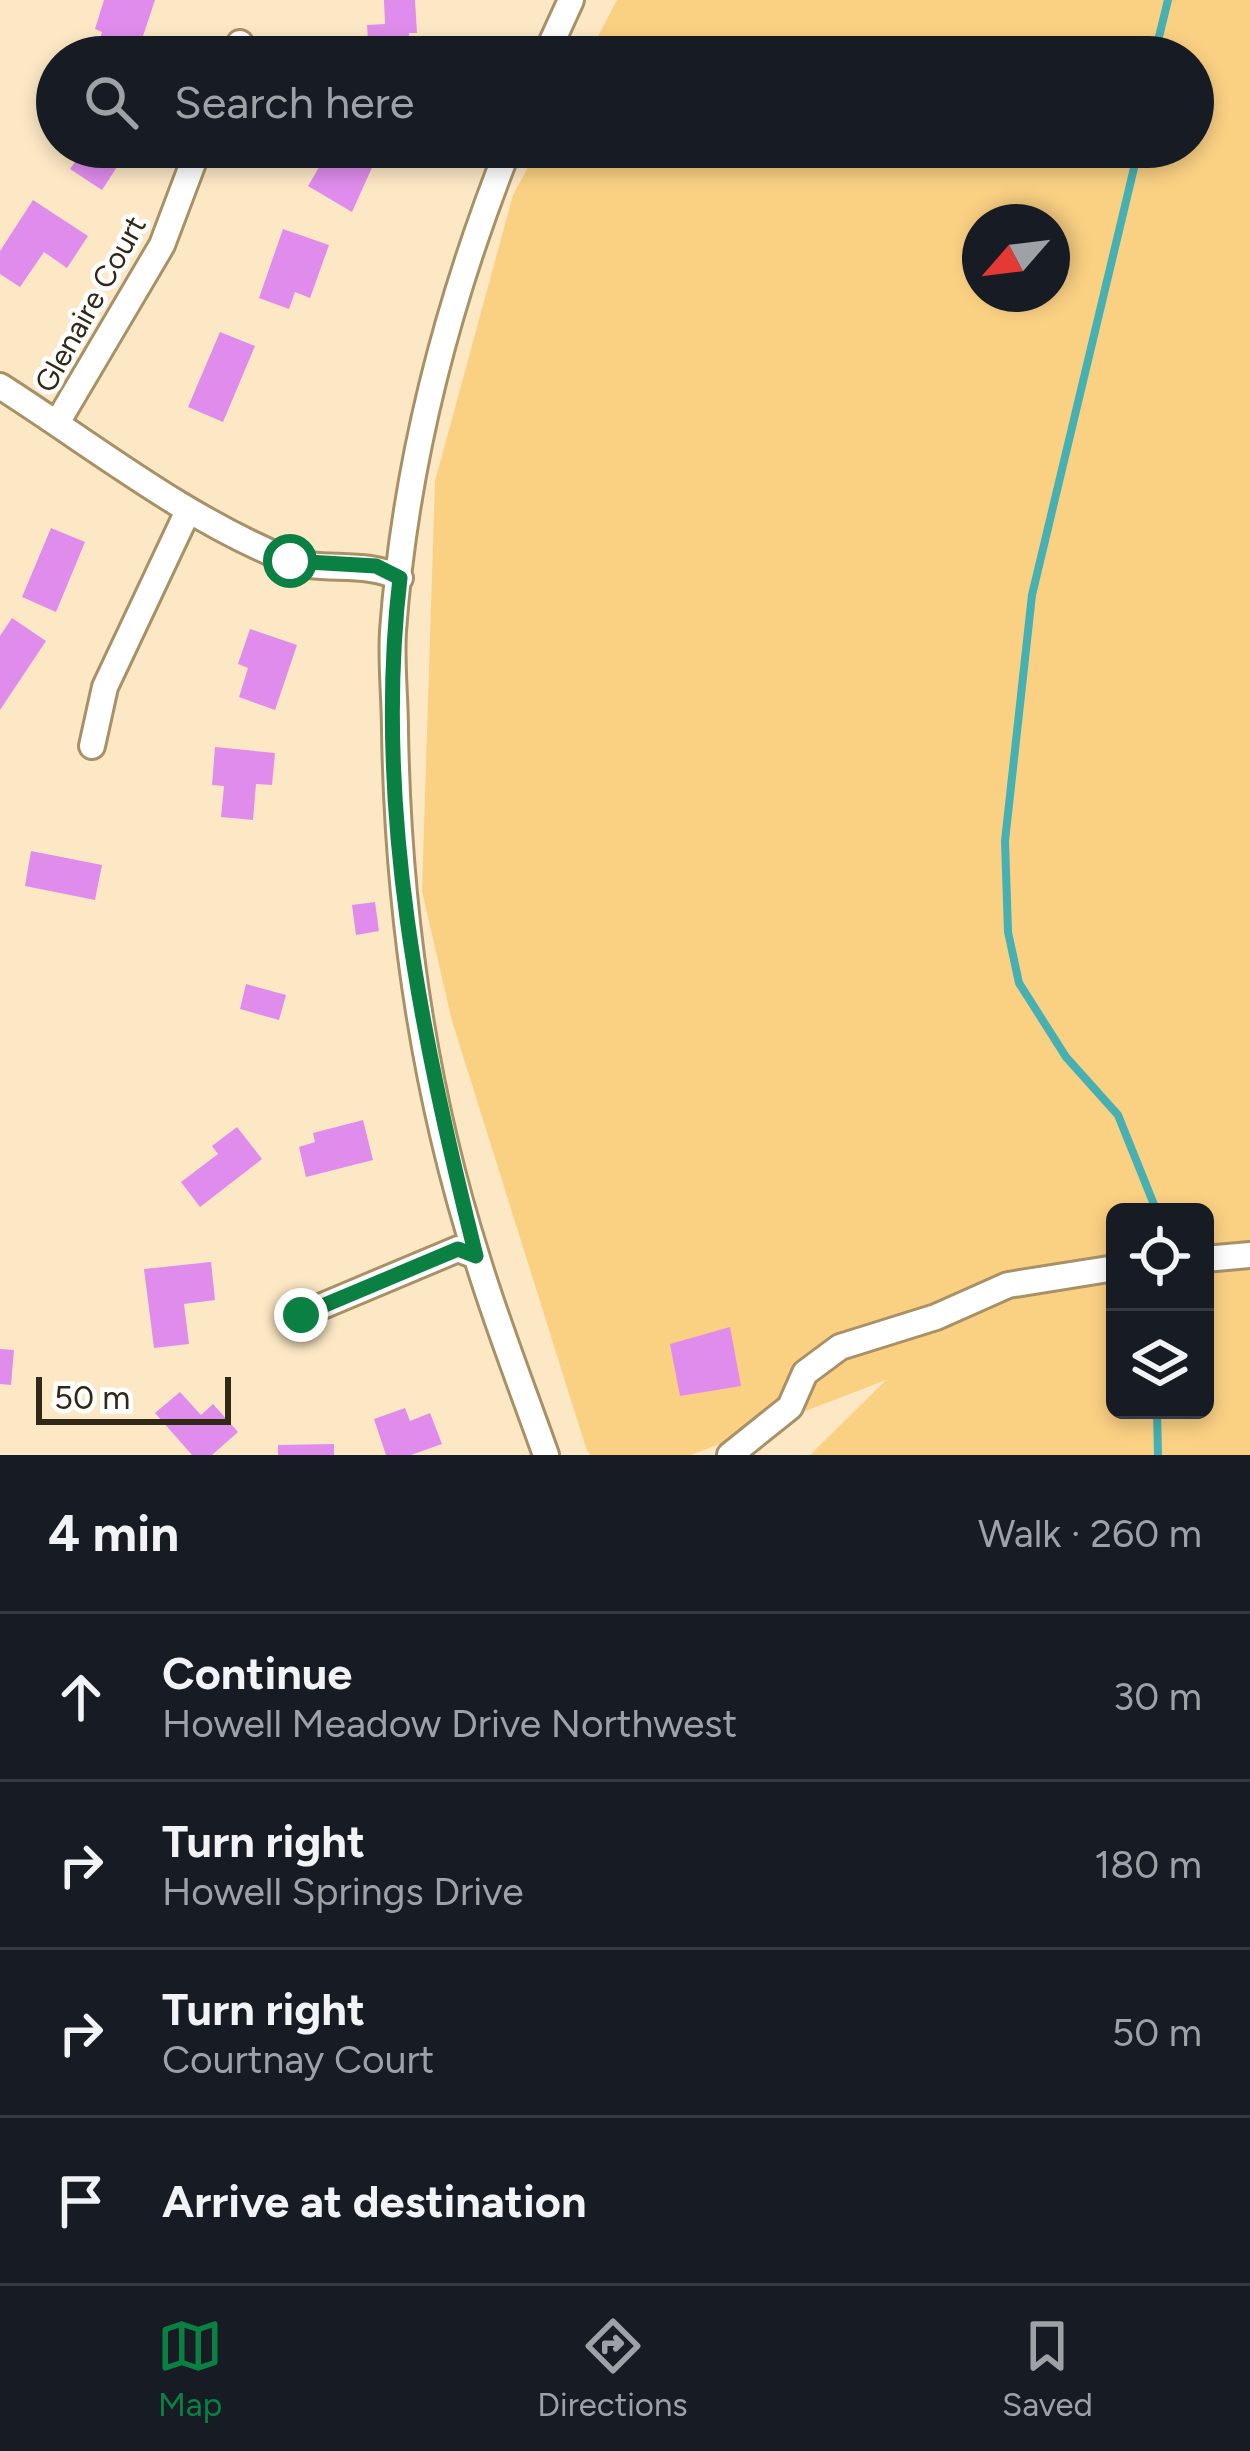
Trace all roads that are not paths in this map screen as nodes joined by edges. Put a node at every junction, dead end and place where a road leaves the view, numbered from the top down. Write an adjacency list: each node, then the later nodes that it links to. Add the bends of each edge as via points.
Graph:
1 (571, 0): 2 (street)
2 (555, 36)
3 (191, 168): 6 (street, Glenaire Court, via 161,245)
4 (501, 168): 8 (street, via 469,247 425,424)
5 (0, 386): 6 (street)
6 (57, 423): 7 (street)
7 (187, 513): 8 (street, via 290,561 376,566); 9 (street, via 106,687)
8 (400, 578): 11 (street, via 393,634 397,846 423,1029)
9 (92, 746)
10 (1250, 1255): 12 (street)
11 (476, 1256): 14 (street, via 458,1249); 15 (street)
12 (1214, 1258)
13 (1106, 1269): 16 (street, via 1008,1285 840,1347 805,1373 790,1407)
14 (301, 1315)
15 (546, 1455)
16 (730, 1455)

